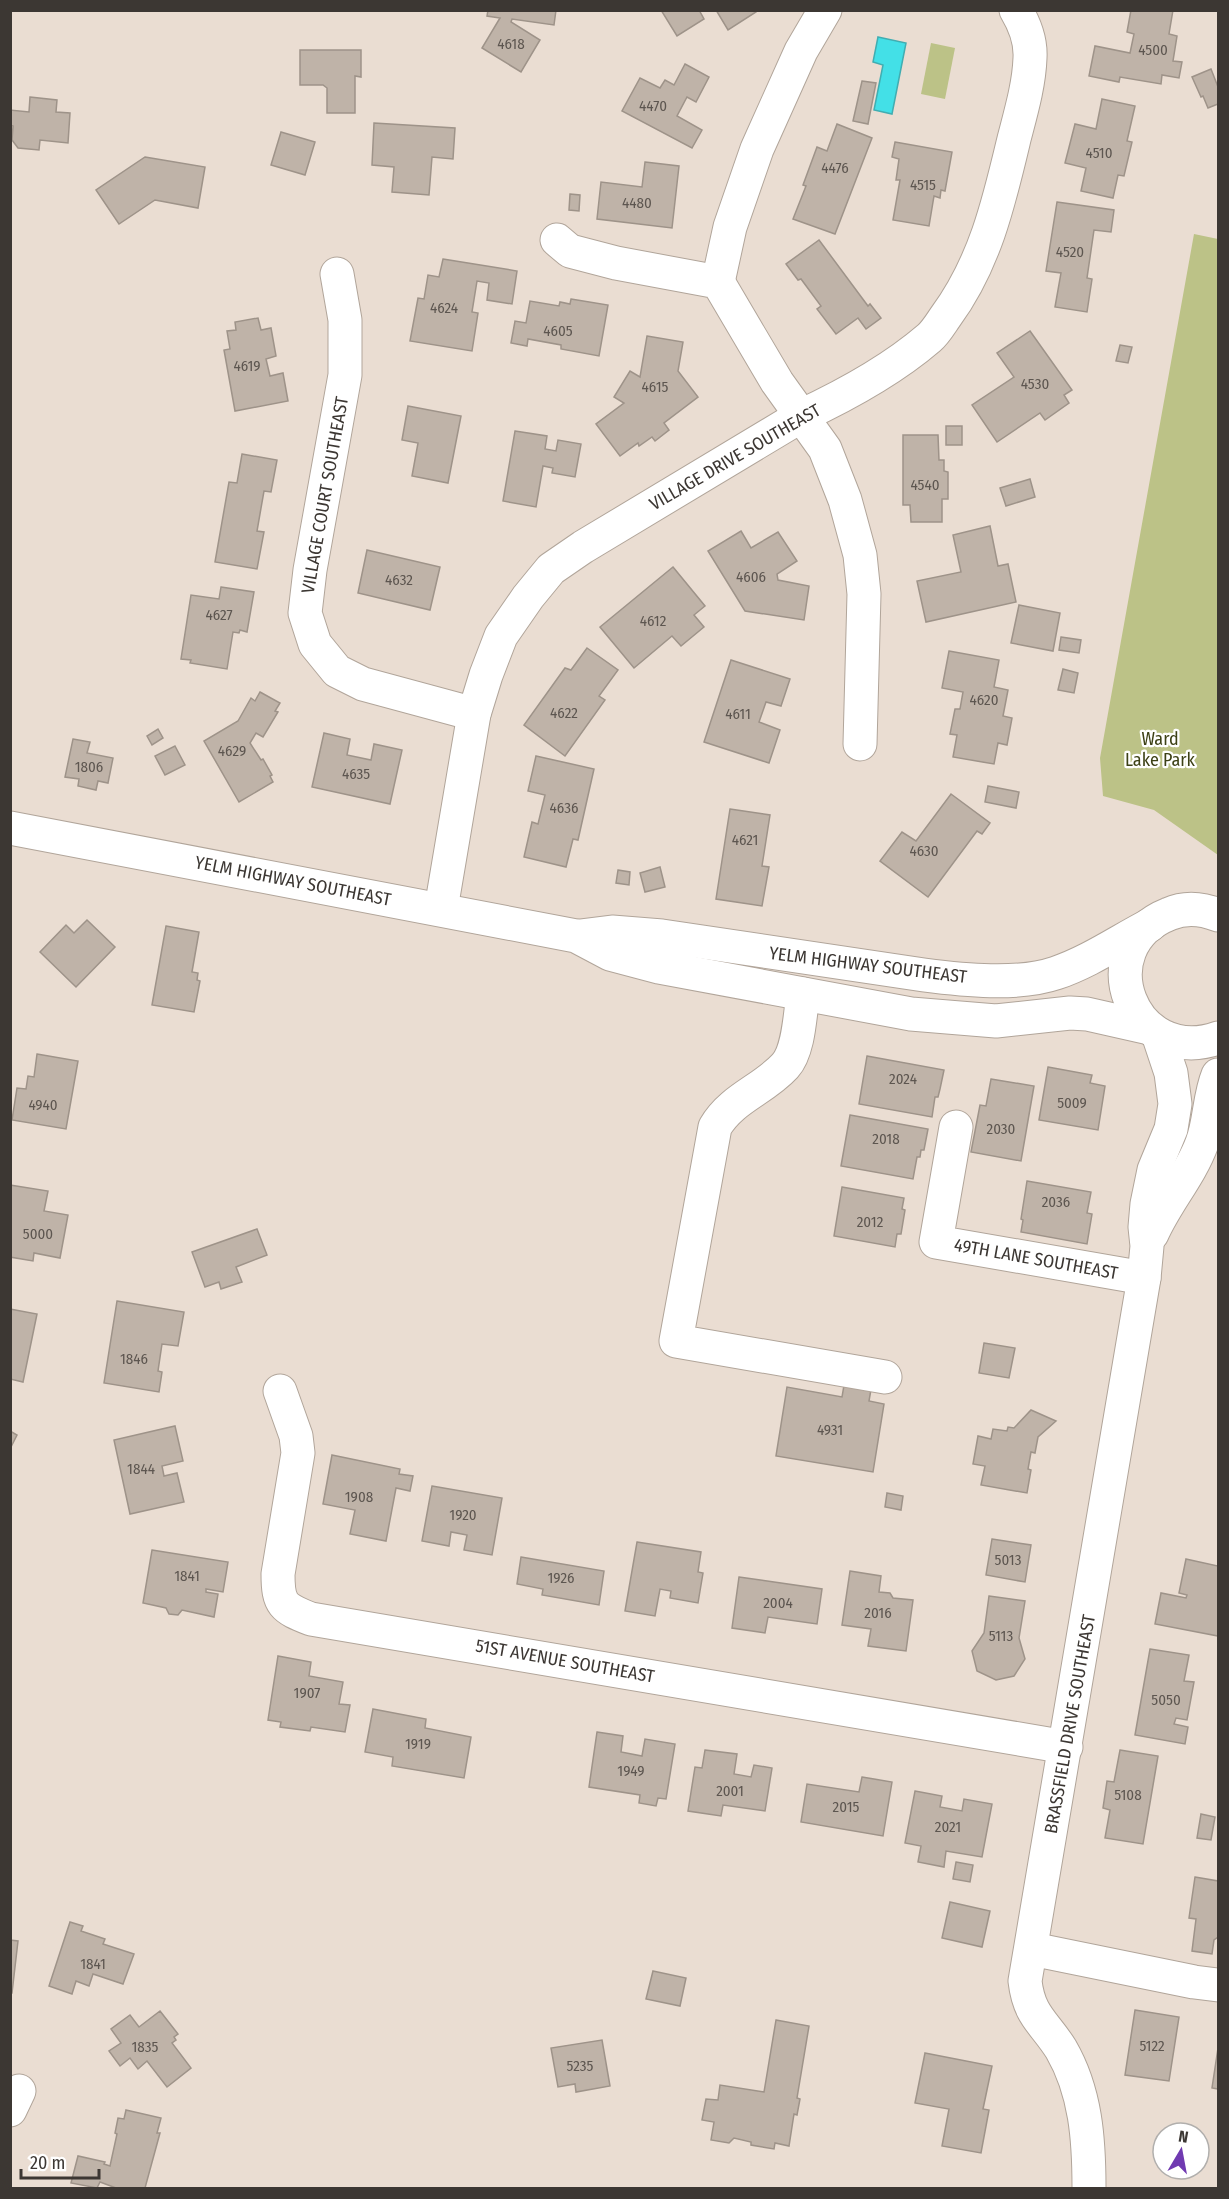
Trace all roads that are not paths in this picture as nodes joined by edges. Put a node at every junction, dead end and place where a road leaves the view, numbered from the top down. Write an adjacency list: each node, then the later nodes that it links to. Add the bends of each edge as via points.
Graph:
1 (825, 10): 5 (street, via 801,51 757,149 730,228)
2 (1016, 10): 6 (street, VILLAGE DRIVE SOUTHEAST, via 1027,30 1027,86 998,207 975,268 930,337 834,401)
3 (557, 240): 5 (street, via 570,251 616,263)
4 (337, 274): 7 (street, VILLAGE COURT SOUTHEAST, via 345,320 345,375 305,613 315,644 337,671 363,684)
5 (718, 282): 6 (street)
6 (801, 416): 7 (street, VILLAGE DRIVE SOUTHEAST, via 551,569 501,636); 8 (street, via 825,449 845,500 860,555 864,594)
7 (474, 714): 10 (street, VILLAGE DRIVE SOUTHEAST)
8 (860, 744)
9 (10, 828): 10 (street, YELM HIGHWAY SOUTHEAST)
10 (441, 909): 13 (street, YELM HIGHWAY SOUTHEAST)
11 (1211, 911): 12 (street, YELM HIGHWAY SOUTHEAST, via 1174,912)
12 (1150, 925): 13 (street, YELM HIGHWAY SOUTHEAST, via 1082,963 1053,974 1018,980 944,978 662,936 612,932); 15 (street, via 1131,947 1125,976 1131,1005)
13 (576, 936): 14 (street, YELM HIGHWAY SOUTHEAST, via 610,954 659,967)
14 (803, 994): 15 (street, YELM HIGHWAY SOUTHEAST, via 911,1014 996,1021 1070,1012); 21 (street, via 794,1049 786,1065 723,1113 716,1127 676,1341)
15 (1154, 1031): 16 (street, YELM HIGHWAY SOUTHEAST, via 1176,1042 1191,1044); 19 (street, BRASSFIELD DRIVE SOUTHEAST, via 1171,1073 1175,1104 1147,1204)
16 (1218, 1038)
17 (1218, 1075): 19 (street, BRASSFIELD DRIVE SOUTHEAST, via 1203,1142)
18 (956, 1127): 20 (street, 49TH LANE SOUTHEAST, via 936,1242)
19 (1147, 1246): 20 (street, BRASSFIELD DRIVE SOUTHEAST)
20 (1144, 1278): 23 (street, BRASSFIELD DRIVE SOUTHEAST)
21 (885, 1377)
22 (280, 1391): 23 (street, 51ST AVENUE SOUTHEAST, via 296,1436 298,1454 278,1574 278,1594 289,1610 311,1619)
23 (1066, 1747): 24 (street, BRASSFIELD DRIVE SOUTHEAST)
24 (1032, 1949): 25 (street); 26 (street, BRASSFIELD DRIVE SOUTHEAST, via 1025,1981 1027,1998 1033,2013 1061,2050 1082,2097)
25 (1218, 1985)
26 (1089, 2188)

